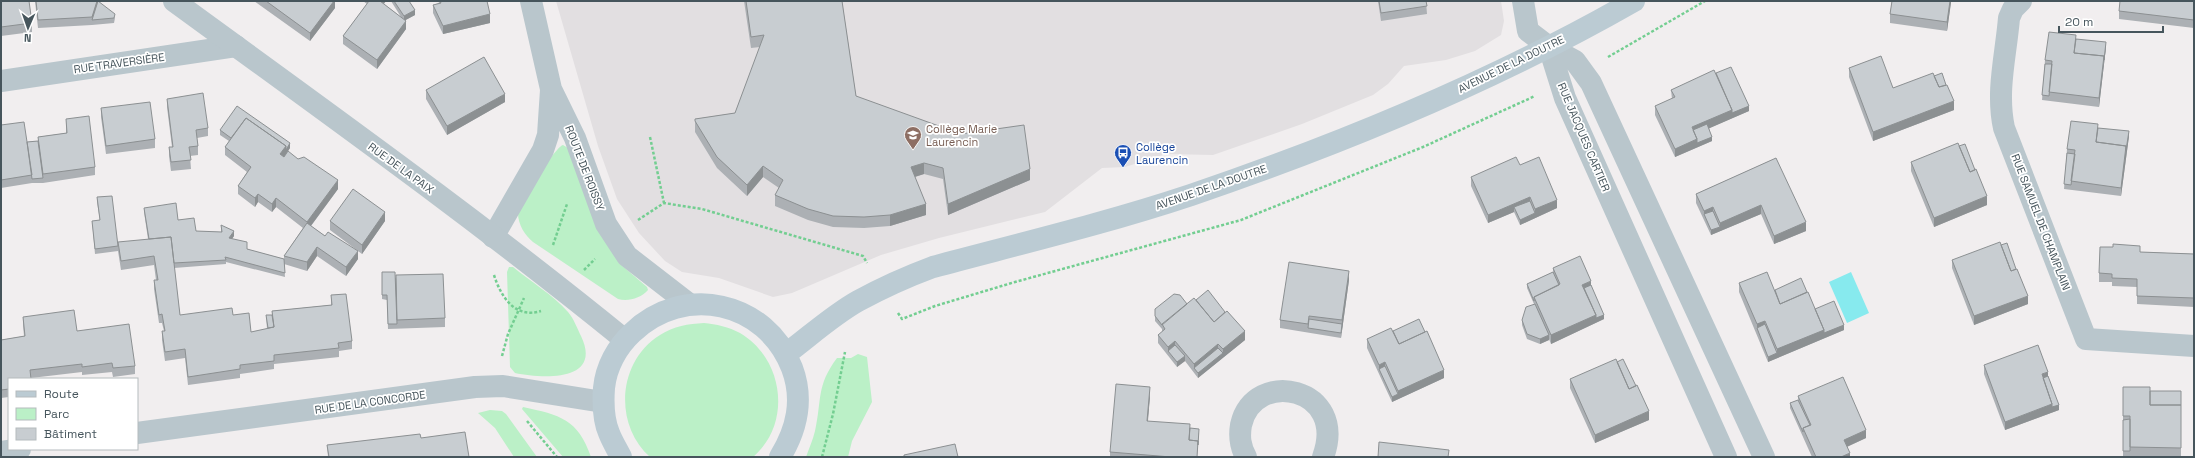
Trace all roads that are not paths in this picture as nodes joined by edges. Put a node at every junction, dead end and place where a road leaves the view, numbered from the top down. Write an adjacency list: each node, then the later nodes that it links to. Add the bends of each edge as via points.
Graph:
1 (174, 1): 6 (street, RUE DE LA PAIX)
2 (531, 1): 9 (street, ROUTE DE ROISSY)
3 (1523, 1): 7 (street, via 1528,31)
4 (1634, 1): 7 (main road, AVENUE DE LA DOUTRE)
5 (2021, 1): 13 (street, RUE SAMUEL DE CHAMPLAIN, via 2009,18 2000,108 2004,128 2086,339)
6 (236, 46): 8 (street, RUE TRAVERSIÈRE); 10 (street, RUE DE LA PAIX)
7 (1549, 47): 14 (main road, AVENUE DE LA DOUTRE, via 1426,105 1242,177 1137,212 933,267 904,278 848,308); 23 (street, RUE JACQUES CARTIER, via 1565,98); 24 (street, via 1575,61 1591,83)
8 (1, 80)
9 (551, 89): 10 (street, via 548,135 543,150); 11 (street, ROUTE DE ROISSY, via 574,138 614,239 636,264)
10 (492, 237): 12 (street, RUE DE LA PAIX)
11 (689, 304): 12 (main road, via 666,309 643,322); 14 (main road, via 720,305 746,314 770,332)
12 (624, 340): 15 (main road, via 612,358 605,380)
13 (2194, 346)
14 (786, 354): 20 (main road, via 797,381 798,411 791,439)
15 (603, 402): 16 (street, RUE DE LA CONCORDE, via 503,386 475,387); 19 (main road, via 608,432)
16 (138, 433)
17 (14, 450): 18 (street)
18 (1, 452)
19 (621, 457)
20 (780, 457)
21 (1246, 457): 22 (street, via 1239,434 1250,406 1262,396 1277,391 1292,391 1306,395 1317,404 1325,416 1329,430 1328,444)
22 (1323, 457)
23 (1726, 457)
24 (1764, 457)

